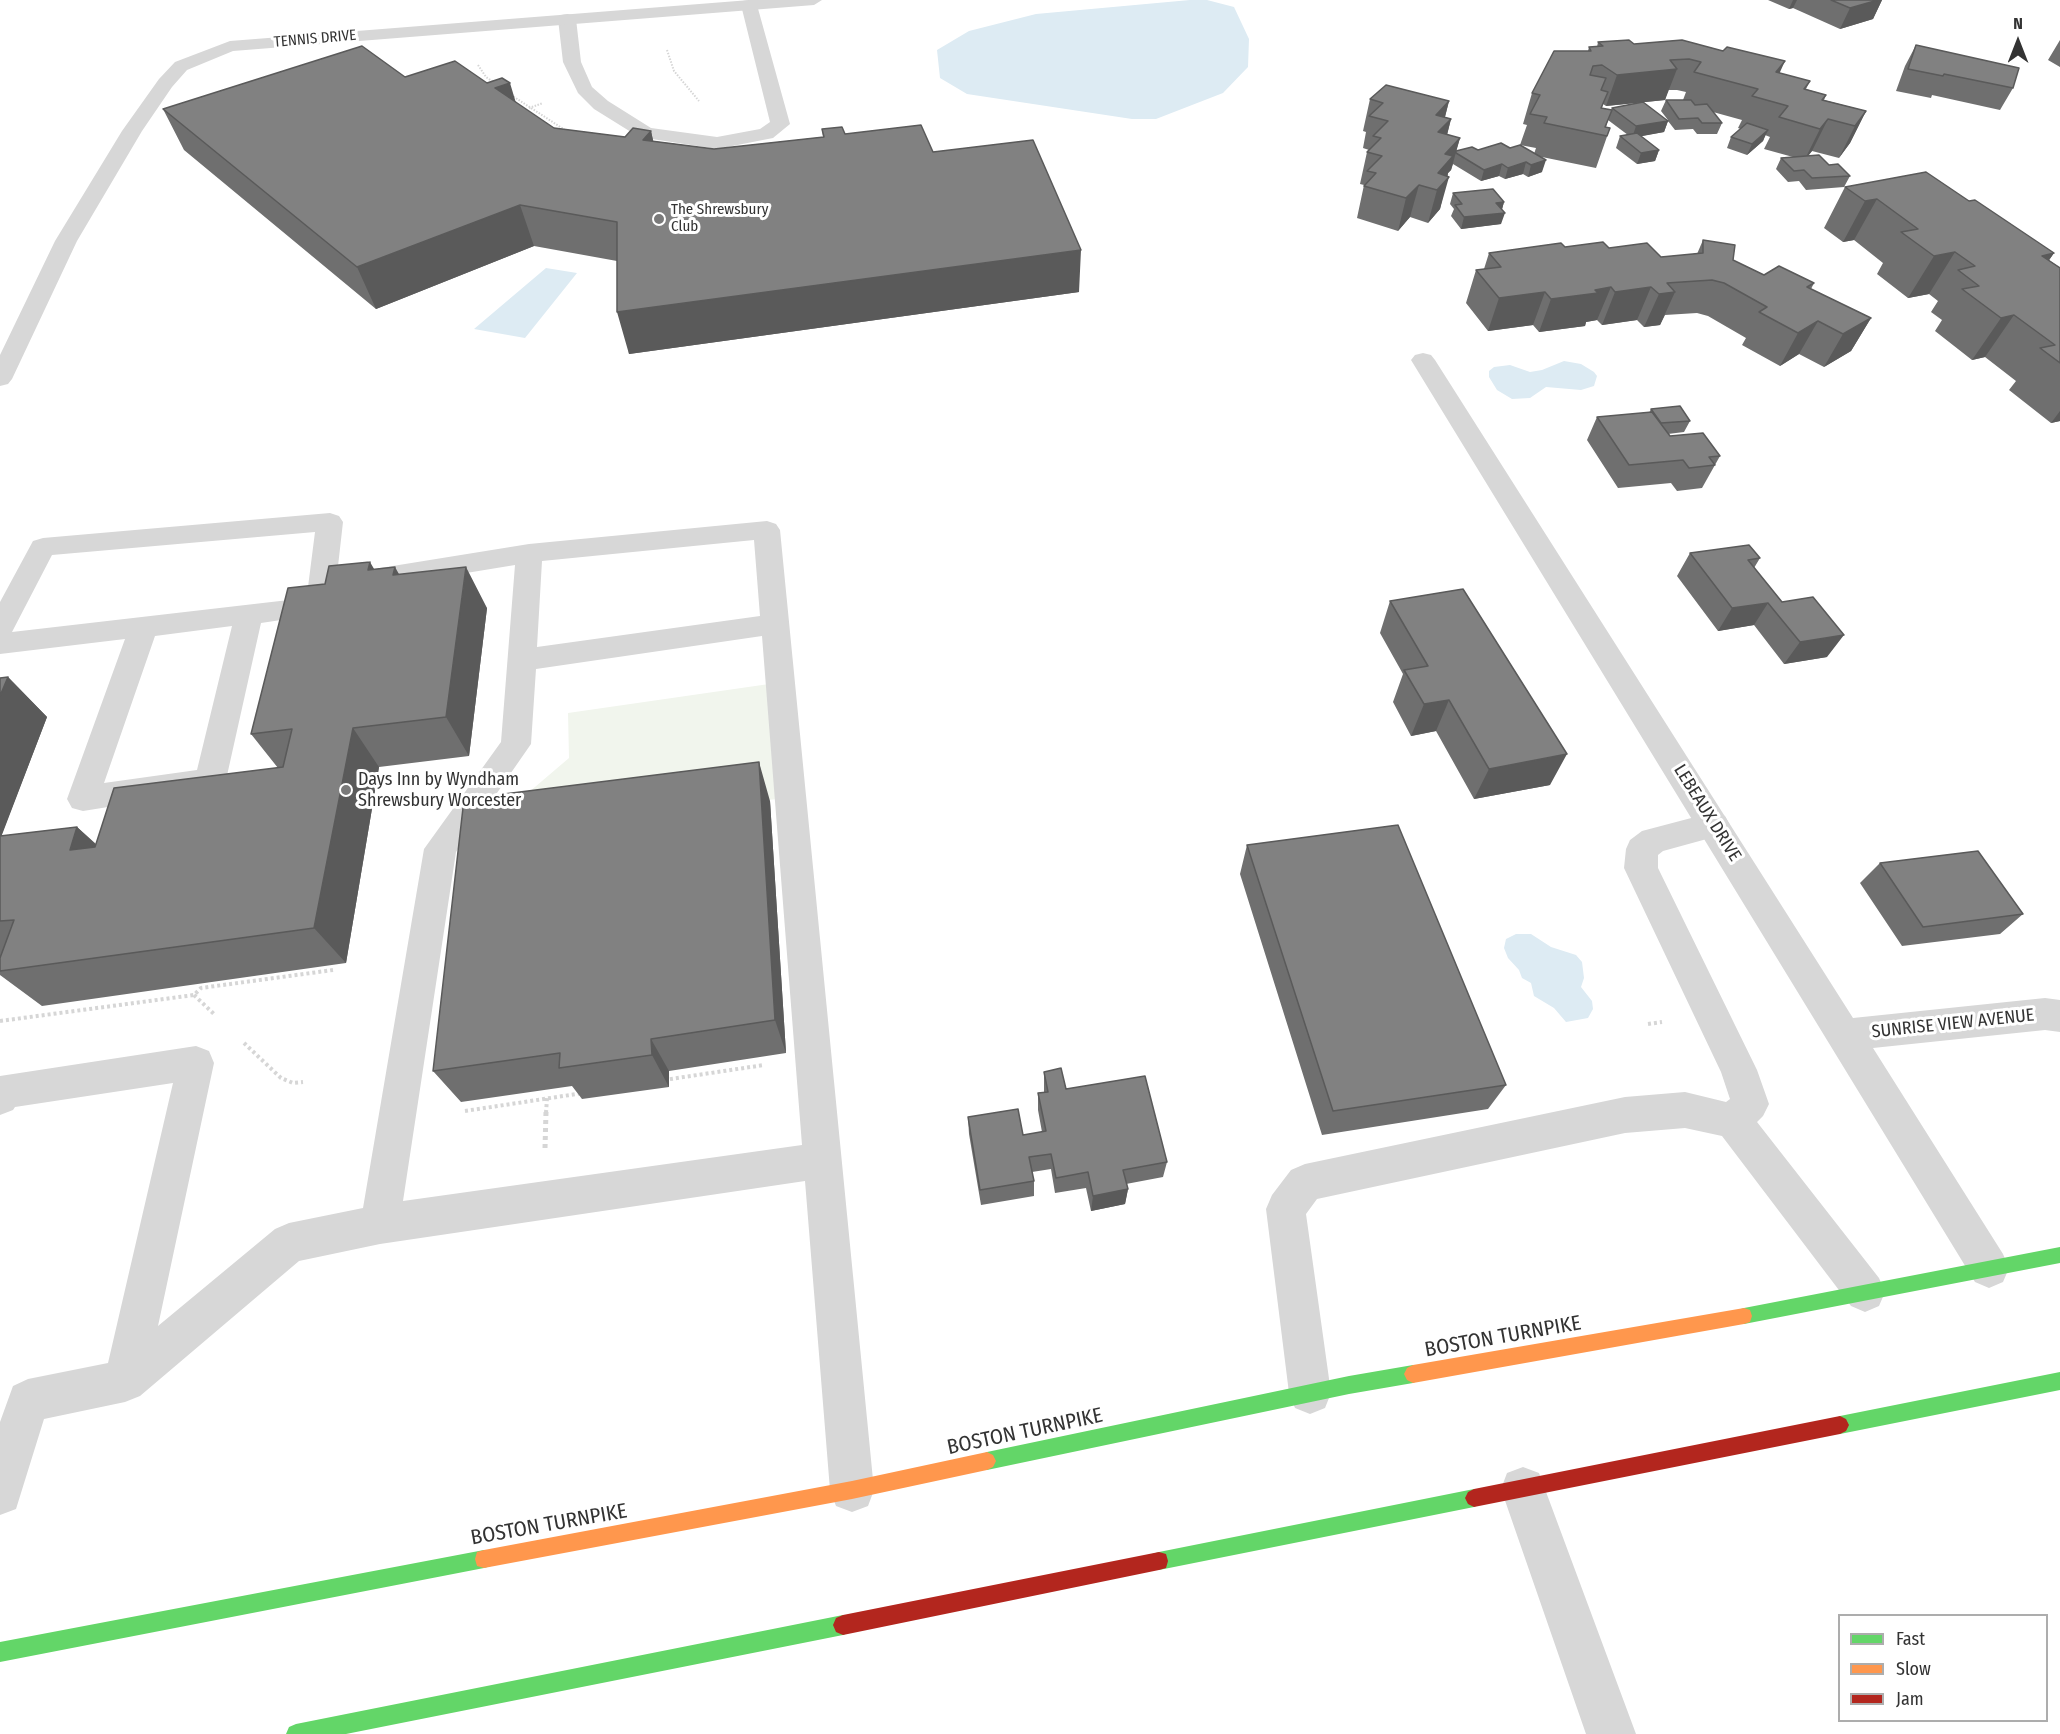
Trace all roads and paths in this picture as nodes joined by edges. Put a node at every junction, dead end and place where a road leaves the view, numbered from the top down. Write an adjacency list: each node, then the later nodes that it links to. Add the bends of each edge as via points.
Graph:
1 (814, 0): 2 (street, TENNIS DRIVE)
2 (749, 5): 3 (street, TENNIS DRIVE); 7 (street, via 780,124 766,134 717,143)
3 (659, 12): 4 (street, TENNIS DRIVE); 7 (path, via 670,61 680,80 699,99 704,117)
4 (567, 19): 7 (street, via 572,62 584,88 601,105 646,134); 9 (street, TENNIS DRIVE, via 230,46 181,66 132,132 66,241)
5 (543, 103): 6 (path)
6 (521, 111)
7 (685, 138)
8 (1423, 360): 18 (street, LEBEAUX DRIVE)
9 (0, 379)
10 (529, 553): 11 (street); 13 (street, via 767,530); 17 (street)
11 (322, 587): 12 (street, via 318,606); 15 (street, via 330,522 43,547)
12 (249, 615): 14 (street); 14 (street, via 210,780 83,799)
13 (776, 624): 17 (street); 33 (street)
14 (143, 627): 16 (street)
15 (0, 629)
16 (0, 644)
17 (522, 660): 34 (street, via 516,744 440,849)
18 (1714, 825): 24 (street, LEBEAUX DRIVE); 32 (street, via 1653,840 1642,849 1641,868 1739,1070 1750,1104)
19 (333, 970): 20 (path, via 201,988)
20 (194, 995): 22 (path); 23 (path)
21 (2060, 1016): 24 (street, SUNRISE VIEW AVENUE, via 2045,1014)
22 (217, 1018)
23 (0, 1021)
24 (1845, 1035): 36 (street, LEBEAUX DRIVE)
25 (241, 1041): 27 (path, via 281,1078)
26 (769, 1065): 28 (path)
27 (303, 1082)
28 (652, 1082)
29 (594, 1091): 31 (path)
30 (0, 1098): 38 (street, via 2,1092 196,1063)
31 (465, 1111)
32 (1733, 1121): 37 (street); 40 (street, via 1685,1110 1625,1115 1305,1183 1286,1209)
33 (824, 1160): 34 (street); 43 (street)
34 (380, 1224): 38 (street, via 289,1243)
35 (2060, 1255): 36 (highway, BOSTON TURNPIKE)
36 (1989, 1268): 37 (highway, BOSTON TURNPIKE)
37 (1865, 1292): 40 (highway, BOSTON TURNPIKE)
38 (125, 1380): 41 (street)
39 (2060, 1381): 42 (highway)
40 (1310, 1393): 43 (highway, BOSTON TURNPIKE)
41 (14, 1403): 44 (street)
42 (1523, 1489): 46 (highway); 47 (street)
43 (852, 1490): 45 (highway, BOSTON TURNPIKE)
44 (0, 1493)
45 (0, 1652)
46 (296, 1734)
47 (1611, 1734)

